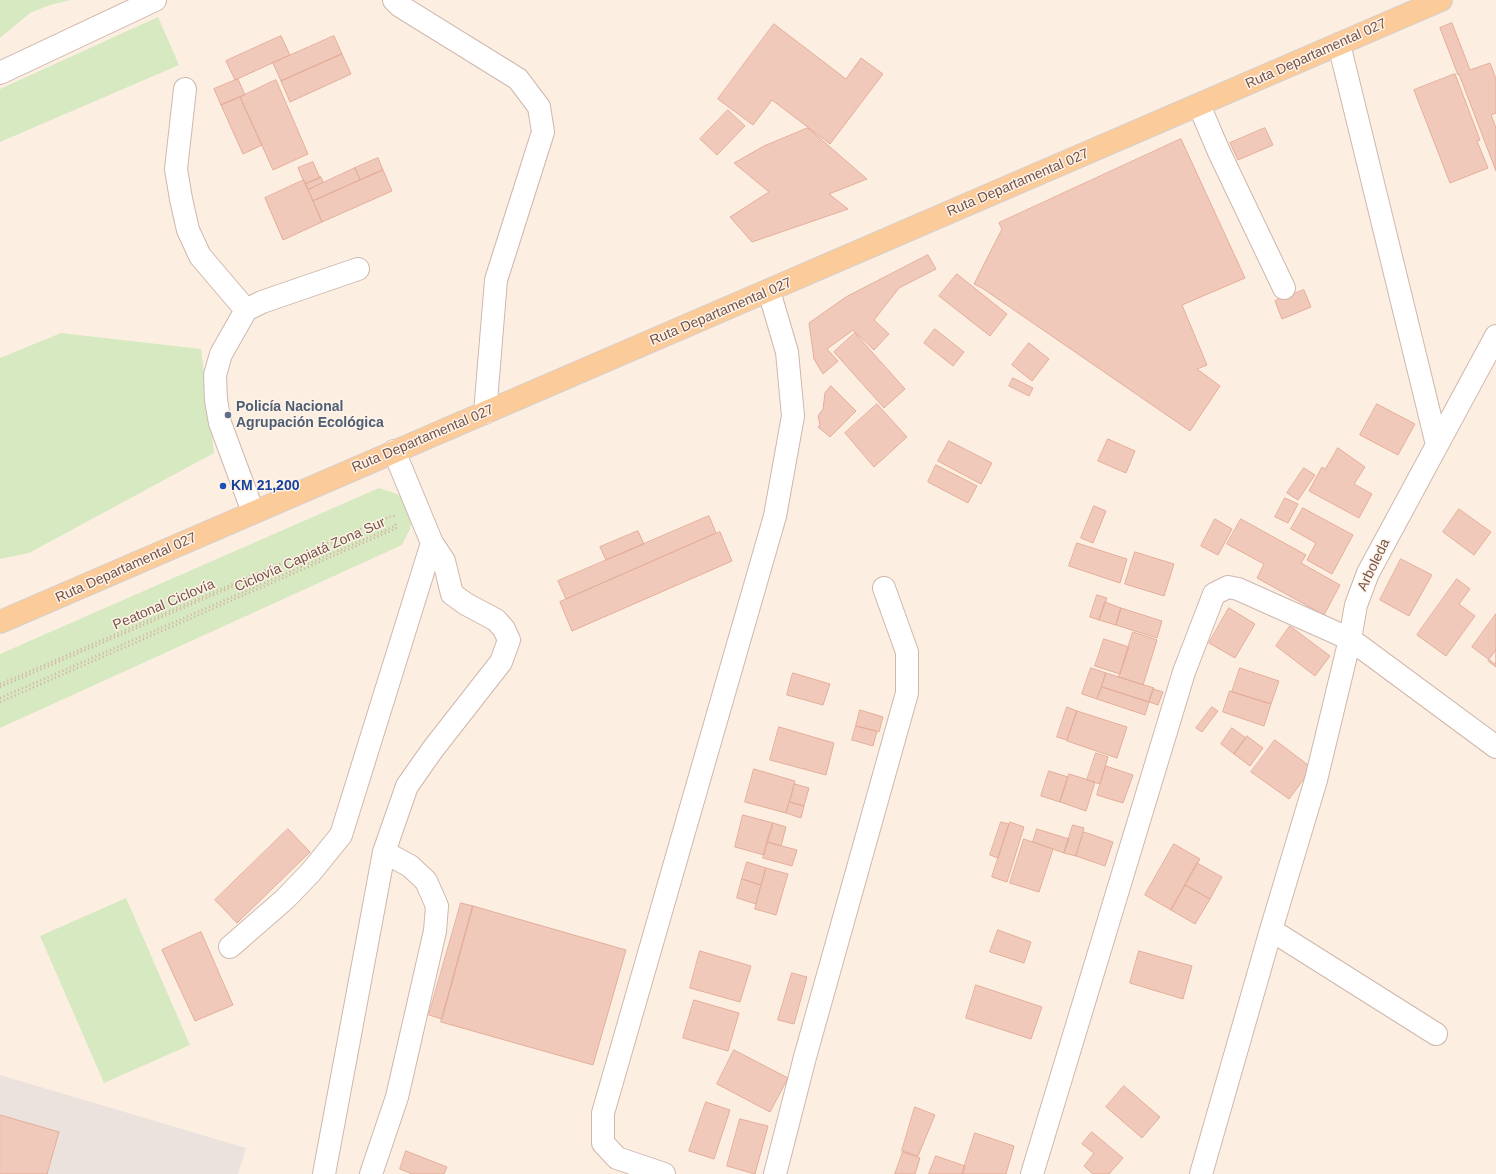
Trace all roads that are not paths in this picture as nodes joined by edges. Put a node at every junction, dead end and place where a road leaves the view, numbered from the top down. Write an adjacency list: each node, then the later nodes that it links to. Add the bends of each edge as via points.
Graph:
1 (156, 0): 5 (street)
2 (394, 0): 13 (street, via 518,79 539,107 543,132 496,280)
3 (1441, 0): 4 (main road, Ruta Departamental 027)
4 (1339, 44): 7 (main road, Ruta Departamental 027); 14 (street)
5 (0, 73)
6 (185, 89): 11 (street, via 176,169 188,230 200,256)
7 (1199, 105): 9 (street); 10 (main road, Ruta Departamental 027)
8 (358, 269): 11 (street, via 262,302)
9 (1284, 288)
10 (769, 290): 13 (main road, Ruta Departamental 027); 28 (street, via 787,352 793,416 775,516 603,1113 603,1143 617,1158)
11 (246, 310): 16 (street, via 221,354 215,375 220,423)
12 (1496, 336): 14 (street, Arboleda)
13 (484, 413): 15 (main road, Ruta Departamental 027)
14 (1437, 445): 20 (street, Arboleda, via 1368,573 1356,605)
15 (394, 451): 16 (main road, Ruta Departamental 027); 17 (street)
16 (253, 512): 19 (main road, Ruta Departamental 027)
17 (432, 543): 22 (street, via 444,561 452,594 496,620 504,629 508,640 501,662 407,786); 24 (street, via 341,835 285,899)
18 (884, 588): 29 (street, via 907,652 907,693 805,1057)
19 (0, 622)
20 (1350, 639): 21 (street); 23 (street, Arboleda, via 1316,780); 30 (street, via 1238,589 1228,587 1214,594 1184,672)
21 (1496, 747)
22 (384, 852): 26 (street); 27 (street, via 410,866 426,881 437,906 435,931 397,1097)
23 (1271, 930): 25 (street); 31 (street, Arboleda)
24 (230, 947)
25 (1436, 1034)
26 (324, 1174)
27 (371, 1174)
28 (664, 1174)
29 (775, 1174)
30 (1032, 1174)
31 (1201, 1174)

